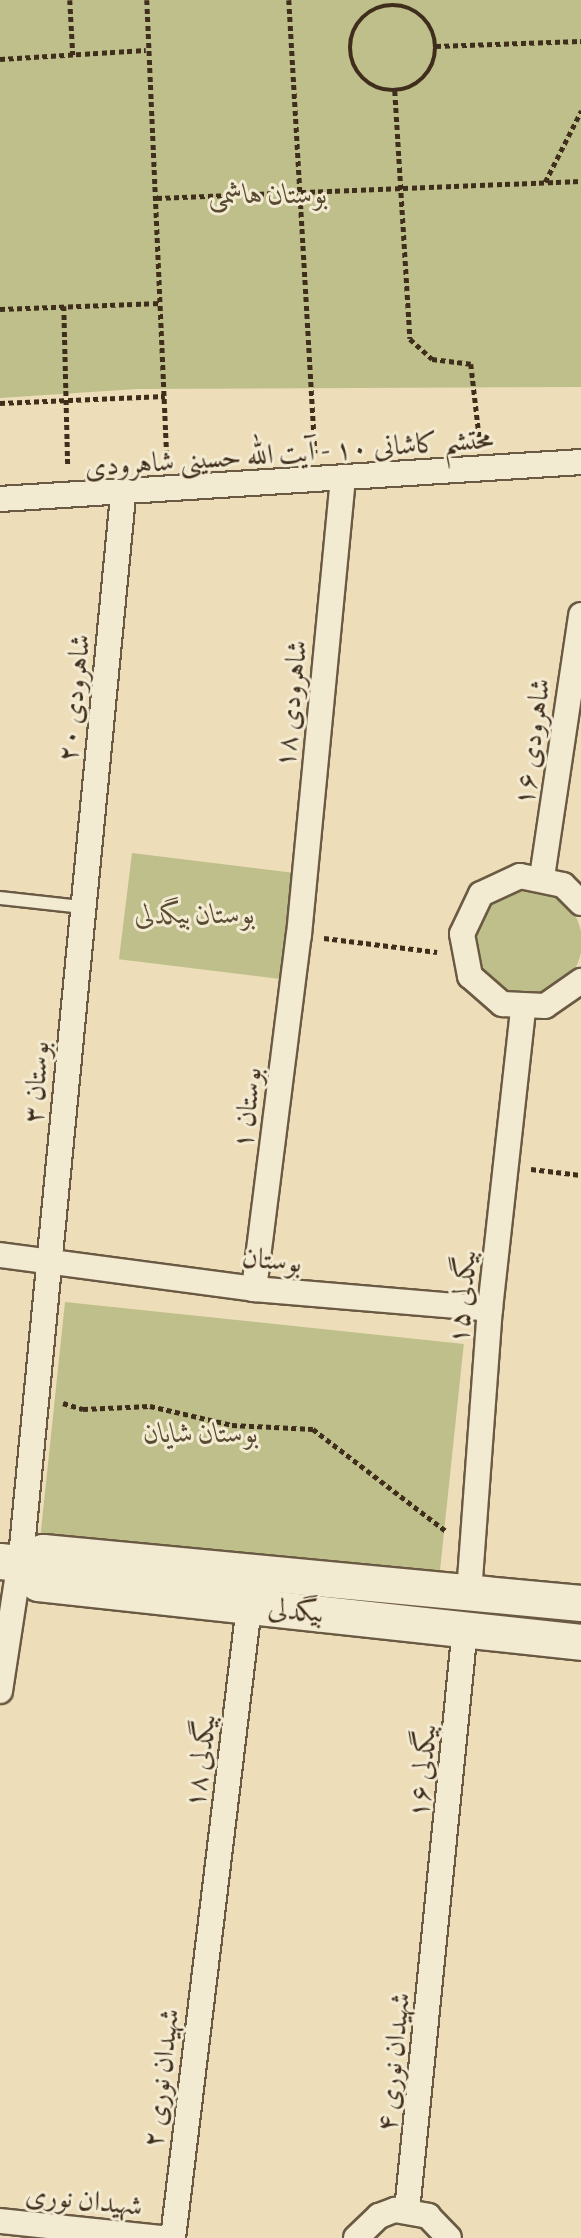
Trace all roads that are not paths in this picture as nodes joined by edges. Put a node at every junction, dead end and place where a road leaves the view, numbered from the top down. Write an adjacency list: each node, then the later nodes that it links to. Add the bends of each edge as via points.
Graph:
1 (581, 462): 2 (street, محتشم کاشانی ۱۰ - آیت الله حسینی شاهرودی)
2 (343, 480): 3 (street, محتشم کاشانی ۱۰ - آیت الله حسینی شاهرودی); 10 (street, شاهرودی ۱۸)
3 (122, 496): 4 (street, محتشم کاشانی ۱۰ - آیت الله حسینی شاهرودی); 9 (street, شاهرودی ۲۰)
4 (0, 499)
5 (581, 615): 6 (street, شاهرودی ۱۶)
6 (542, 877): 8 (street, via 563,885); 12 (street, via 510,879 481,894 468,912 462,956 484,993)
7 (0, 898): 9 (lane)
8 (581, 904)
9 (82, 906): 14 (street, بوستان ۳)
10 (299, 935): 15 (street, بوستان ۱)
11 (581, 981): 12 (street, via 565,997)
12 (523, 1009): 16 (street, بیگدلی ۱۵)
13 (0, 1255): 14 (street, بوستان)
14 (50, 1263): 15 (street, بوستان); 17 (street, بوستان ۳, via 37,1392)
15 (254, 1289): 16 (street, بوستان)
16 (490, 1309): 18 (street, بیگدلی ۱۵)
17 (10, 1562): 18 (main road, بیگدلی, via 43,1552); 20 (main road, بیگدلی, via 38,1583); 23 (street, بوستان ۳)
18 (469, 1593): 19 (main road, بیگدلی); 21 (main road)
19 (581, 1603)
20 (249, 1606): 21 (main road, بیگدلی); 25 (street, بیگدلی ۱۸)
21 (465, 1628): 22 (main road, بیگدلی); 24 (street, بیگدلی ۱۶)
22 (581, 1642)
23 (0, 1691)
24 (438, 1920): 26 (street, شهیدان نوری ۴)
25 (209, 1924): 29 (street, شهیدان نوری ۲)
26 (407, 2211): 30 (street, via 379,2216); 31 (street, via 428,2216)
27 (0, 2221): 28 (street, شهیدان نوری)
28 (163, 2238)
29 (173, 2238)
30 (356, 2238)
31 (449, 2238)

